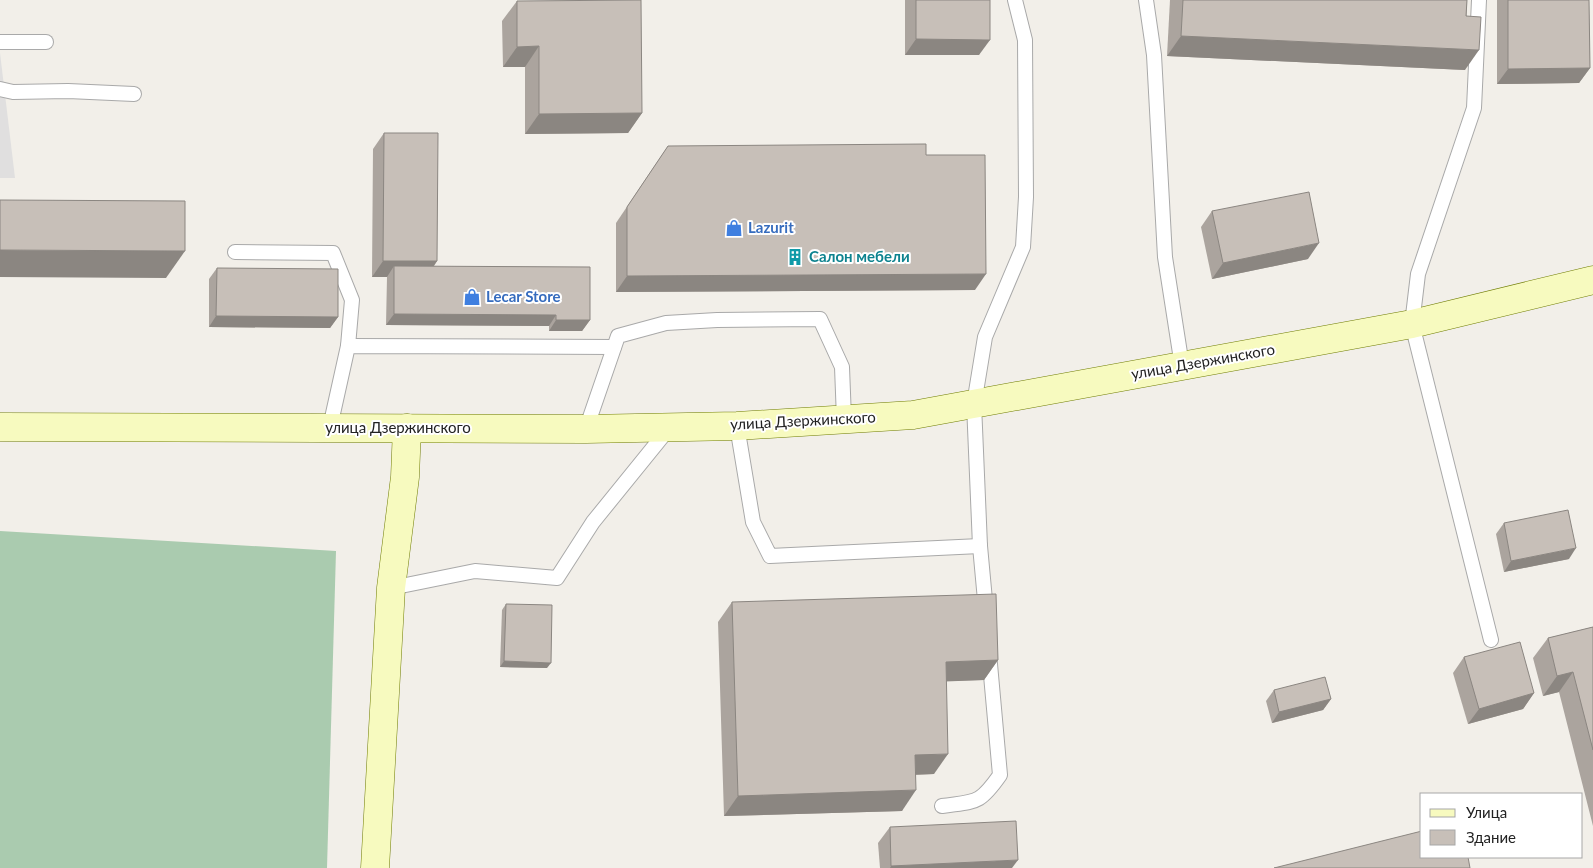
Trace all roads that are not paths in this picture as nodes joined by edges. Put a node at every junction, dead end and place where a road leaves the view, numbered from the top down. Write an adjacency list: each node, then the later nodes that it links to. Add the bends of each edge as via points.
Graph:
1 (1016, 0): 14 (lane, via 1025,40 1026,197 1023,247 985,337)
2 (1146, 0): 13 (lane, via 1154,55 1165,257)
3 (1479, 0): 10 (lane, via 1474,108 1418,274)
4 (0, 42): 5 (lane)
5 (46, 42)
6 (0, 89): 7 (lane, via 13,92)
7 (134, 94)
8 (235, 252): 11 (lane, via 333,253 352,300)
9 (1593, 280): 10 (main road, улица Дзержинского)
10 (1412, 324): 13 (main road, улица Дзержинского); 25 (lane)
11 (348, 346): 12 (lane); 18 (lane)
12 (614, 347): 15 (lane, via 618,336 666,323 820,319 842,367); 21 (lane)
13 (1182, 366): 14 (main road, улица Дзержинского)
14 (974, 404): 15 (main road, улица Дзержинского, via 913,415); 22 (lane)
15 (844, 419): 17 (main road, улица Дзержинского)
16 (0, 426): 18 (main road, улица Дзержинского)
17 (737, 426): 19 (main road, улица Дзержинского); 22 (lane, via 753,522 770,556)
18 (330, 427): 20 (main road, улица Дзержинского)
19 (670, 427): 21 (main road, улица Дзержинского); 23 (lane, via 594,522 557,578 475,570)
20 (407, 428): 21 (main road, улица Дзержинского); 23 (main road, via 405,477)
21 (586, 429)
22 (980, 546): 24 (lane)
23 (391, 588): 28 (main road)
24 (986, 622)
25 (1491, 640)
26 (988, 641): 27 (lane, via 1000,775 977,801)
27 (942, 806)
28 (375, 868)

